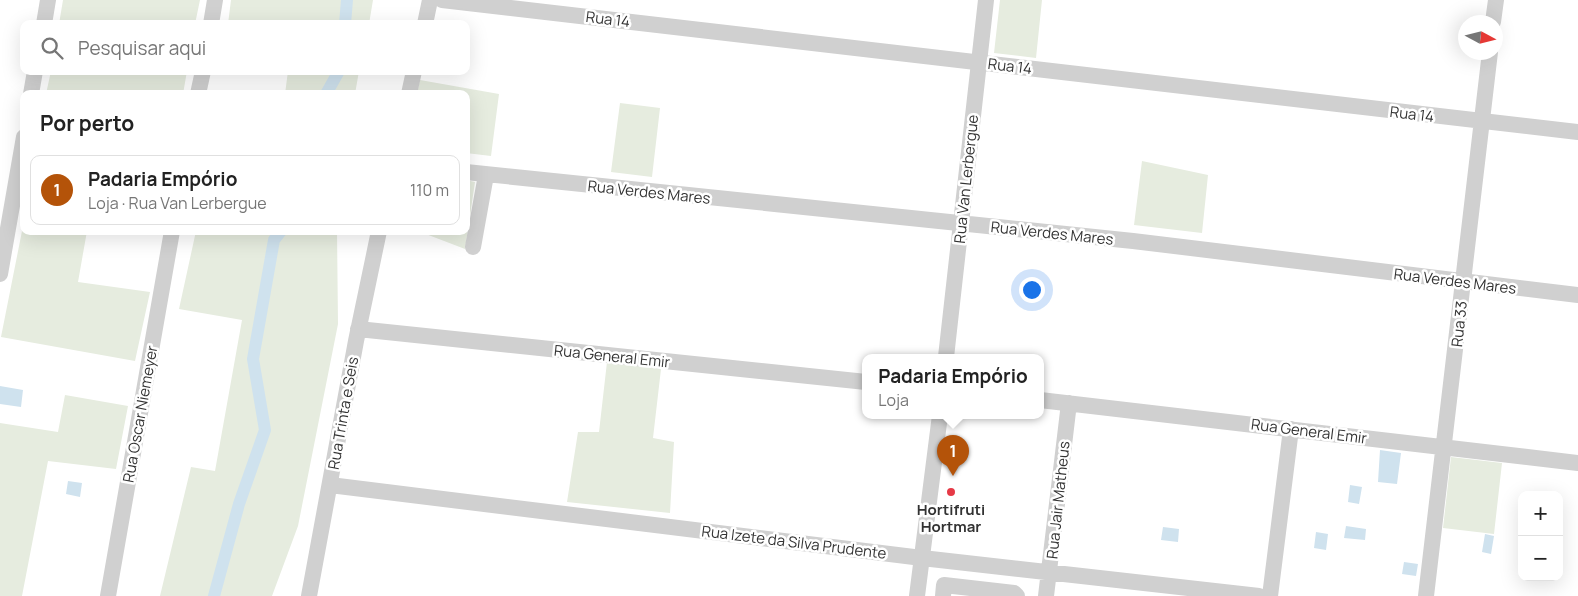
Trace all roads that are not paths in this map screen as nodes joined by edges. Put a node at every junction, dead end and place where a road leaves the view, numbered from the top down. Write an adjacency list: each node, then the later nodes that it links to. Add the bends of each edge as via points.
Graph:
1 (48, 0): 8 (street)
2 (215, 0): 9 (street)
3 (430, 0): 10 (street)
4 (442, 0): 12 (street, Rua 14)
5 (986, 0): 12 (street, Rua Van Lerbergue)
6 (1496, 0): 7 (street)
7 (1495, 15)
8 (45, 20)
9 (212, 20)
10 (426, 20)
11 (1489, 60): 19 (street, Rua 33)
12 (979, 62): 19 (street, Rua 14); 24 (street, Rua Van Lerbergue)
13 (34, 75): 16 (street)
14 (202, 75): 17 (street)
15 (413, 75): 18 (street)
16 (32, 90)
17 (199, 90)
18 (410, 90)
19 (1482, 122): 20 (street, Rua 14); 29 (street, Rua 33)
20 (1578, 132)
21 (20, 160): 28 (street)
22 (470, 173): 23 (street, Rua Verdes Mares)
23 (486, 175): 24 (street, Rua Verdes Mares); 27 (street)
24 (962, 224): 29 (street, Rua Verdes Mares, via 1133,241); 32 (street, Rua Van Lerbergue)
25 (171, 235): 44 (street, Rua Oscar Niemeyer)
26 (378, 235): 31 (street, Rua Trinta e Seis)
27 (473, 246)
28 (0, 274)
29 (1463, 282): 30 (street, Rua Verdes Mares); 38 (street, Rua 33)
30 (1578, 295)
31 (358, 329): 33 (street, Rua General Emir); 40 (street, Rua Trinta e Seis)
32 (946, 354)
33 (862, 382)
34 (1044, 400): 35 (street, Rua General Emir)
35 (1068, 403): 37 (street, Rua General Emir); 42 (street, Rua Jair Matheus)
36 (939, 419): 41 (street)
37 (1291, 429): 38 (street, Rua General Emir); 51 (street)
38 (1445, 447): 39 (street, Rua General Emir); 52 (street, Rua 33)
39 (1578, 462)
40 (330, 485): 41 (street, Rua Izete da Silva Prudente); 45 (street, Rua Trinta e Seis)
41 (922, 558): 42 (street, Rua Izete da Silva Prudente); 46 (street)
42 (1049, 572): 43 (street, Rua Izete da Silva Prudente); 49 (street, Rua Jair Matheus)
43 (1205, 593): 50 (street, Rua Izete da Silva Prudente)
44 (108, 596)
45 (309, 596)
46 (917, 596)
47 (943, 596): 48 (street, via 944,585 1000,590)
48 (1017, 596)
49 (1046, 596)
50 (1259, 596)
51 (1270, 596)
52 (1426, 596)

